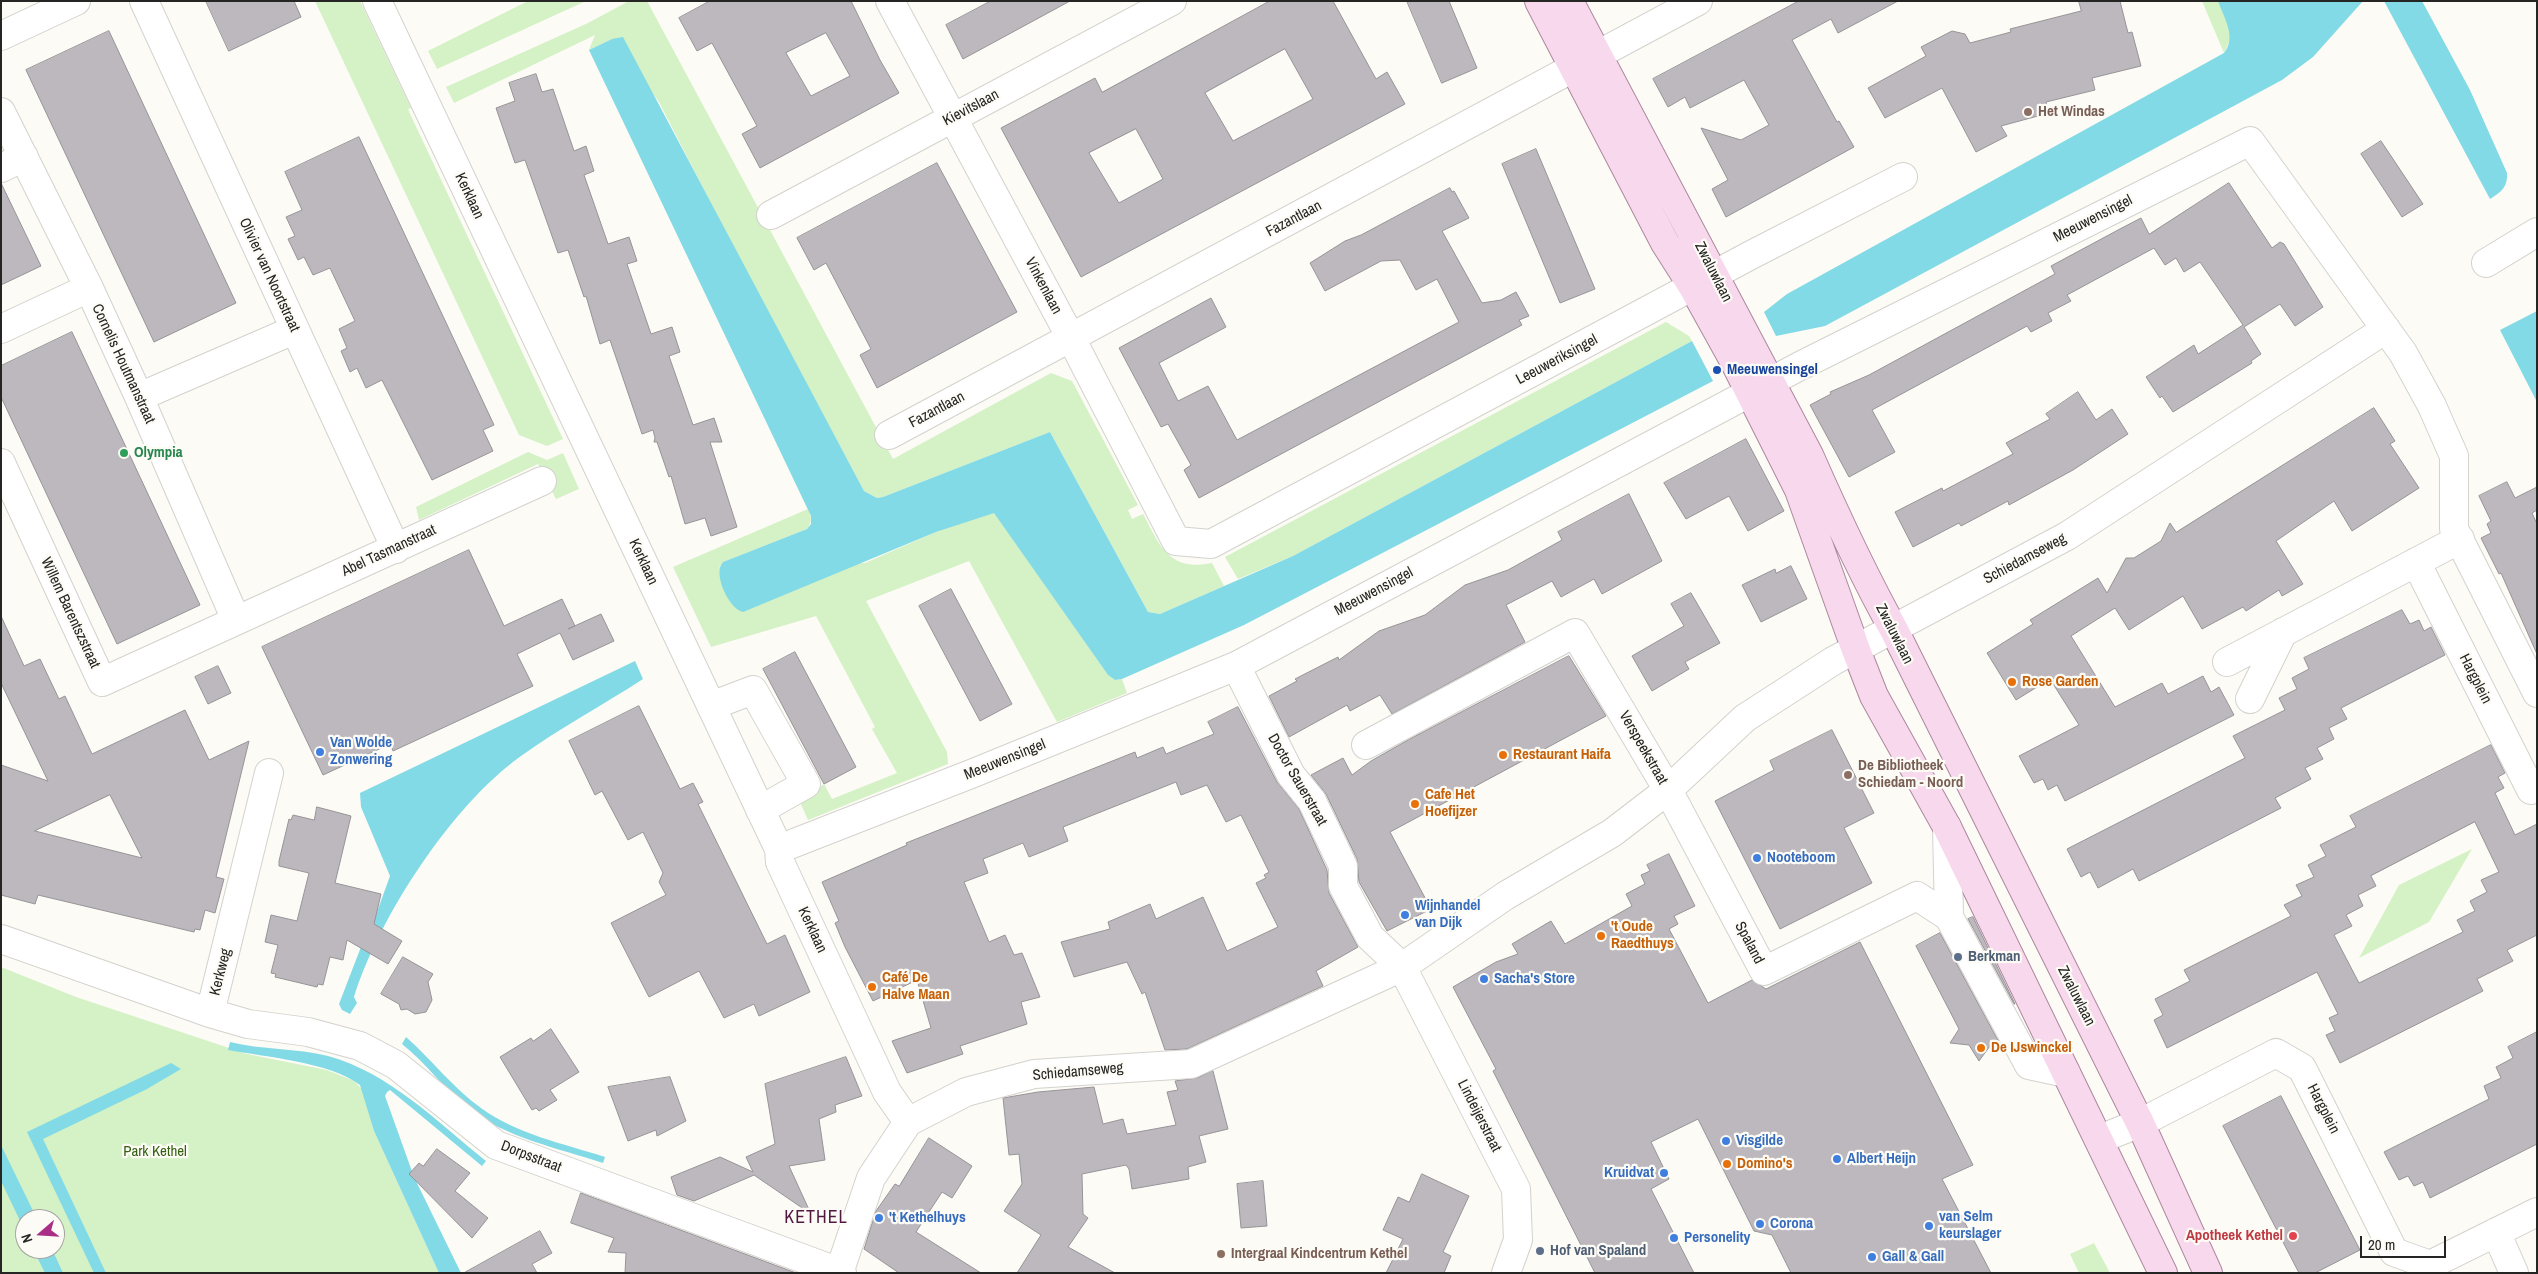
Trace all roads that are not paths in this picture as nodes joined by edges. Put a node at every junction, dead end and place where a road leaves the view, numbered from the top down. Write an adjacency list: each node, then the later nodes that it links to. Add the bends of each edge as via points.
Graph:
1 (76, 1): 9 (street)
2 (144, 1): 22 (street, Olivier van Noortstraat)
3 (377, 1): 41 (street, Kerklaan)
4 (890, 1): 12 (street, Vinkenlaan)
5 (1172, 1): 12 (street, Kievitslaan)
6 (1539, 1): 10 (main road, Zwaluwlaan)
7 (1569, 1): 10 (main road, Zwaluwlaan)
8 (1698, 1): 10 (street, Fazantlaan)
9 (1, 36)
10 (1587, 62): 18 (main road, Zwaluwlaan); 23 (street, Fazantlaan)
11 (1, 112): 13 (street, Cornelis Houtmanstraat)
12 (953, 118): 15 (street, Kievitslaan); 23 (street, Vinkenlaan)
13 (12, 162): 19 (street, Cornelis Houtmanstraat)
14 (1903, 177): 18 (street, Leeuweriksingel)
15 (771, 215)
16 (2537, 232): 17 (street)
17 (2486, 262)
18 (1704, 281): 24 (main road, Zwaluwlaan); 30 (street, Leeuweriksingel)
19 (89, 288): 20 (street); 25 (street, Cornelis Houtmanstraat)
20 (1, 329)
21 (2386, 329): 24 (street, Meeuwensingel, via 2250,141); 29 (street, via 2432,406 2454,456 2454,529); 34 (street, Schiedamseweg, via 2067,536)
22 (294, 330): 25 (street); 31 (street, Olivier van Noortstraat)
23 (1070, 338): 26 (street, Fazantlaan); 30 (street, Vinkenlaan, via 1176,541)
24 (1761, 387): 34 (main road, Zwaluwlaan, via 1809,455 1849,544); 36 (main road, Zwaluwlaan); 38 (street, Meeuwensingel)
25 (139, 397): 33 (street, Cornelis Houtmanstraat)
26 (889, 435)
27 (1, 463): 33 (street, Willem Barentszstraat, via 102,682)
28 (542, 480): 31 (street, Abel Tasmanstraat)
29 (2460, 540): 32 (street); 39 (street)
30 (1211, 544)
31 (396, 549): 33 (street, Abel Tasmanstraat)
32 (2416, 562): 35 (street); 44 (street, Hargplein, via 2531,790)
33 (236, 620)
34 (1894, 630): 36 (street, Schiedamseweg); 55 (main road, Zwaluwlaan)
35 (2283, 632): 37 (street); 40 (street)
36 (1856, 650): 45 (street, Schiedamseweg, via 1833,661 1746,718); 47 (main road, Zwaluwlaan, via 1874,696)
37 (2227, 662)
38 (1236, 666): 48 (street, Meeuwensingel); 51 (street, Doctor Sauerstraat, via 1291,775 1312,801 1344,866 1343,886 1370,937)
39 (2537, 693)
40 (2250, 700)
41 (711, 706): 46 (street, Kerklaan); 46 (street, via 754,690 806,784)
42 (1366, 745): 45 (street, Verspeekstraat, via 1575,633)
43 (269, 773): 52 (street, Kerkweg)
44 (2537, 787)
45 (1668, 790): 49 (street, Spaland, via 1764,971 1917,896); 51 (street, Verspeekstraat, via 1612,834 1505,896)
46 (760, 810): 48 (street, Kerklaan)
47 (1947, 827): 49 (street); 53 (main road, Zwaluwlaan)
48 (779, 849): 54 (street, Kerklaan, via 780,862 887,1092)
49 (1949, 917): 53 (street, via 2029,1065)
50 (1, 939): 52 (street, Kerkweg)
51 (1402, 967): 54 (street, Schiedamseweg, via 1191,1064 1034,1074 966,1092); 60 (street, Lindeijerstraat, via 1516,1189 1518,1240)
52 (210, 1014): 59 (street, Dorpsstraat, via 248,1024 308,1032 360,1046 396,1065 496,1145)
53 (2066, 1073): 56 (main road, Zwaluwlaan)
54 (908, 1122): 59 (street, Schiedamseweg, via 872,1178)
55 (2140, 1123): 56 (street, Hargplein); 58 (street, Hargplein, via 2276,1054 2302,1068 2394,1252 2430,1265); 62 (main road, Zwaluwlaan)
56 (2100, 1139): 61 (main road, Zwaluwlaan)
57 (2537, 1212): 58 (street, Hargplein)
58 (2496, 1232): 63 (street)
59 (840, 1272)
60 (1506, 1273)
61 (2163, 1273)
62 (2208, 1273)
63 (2514, 1273)

